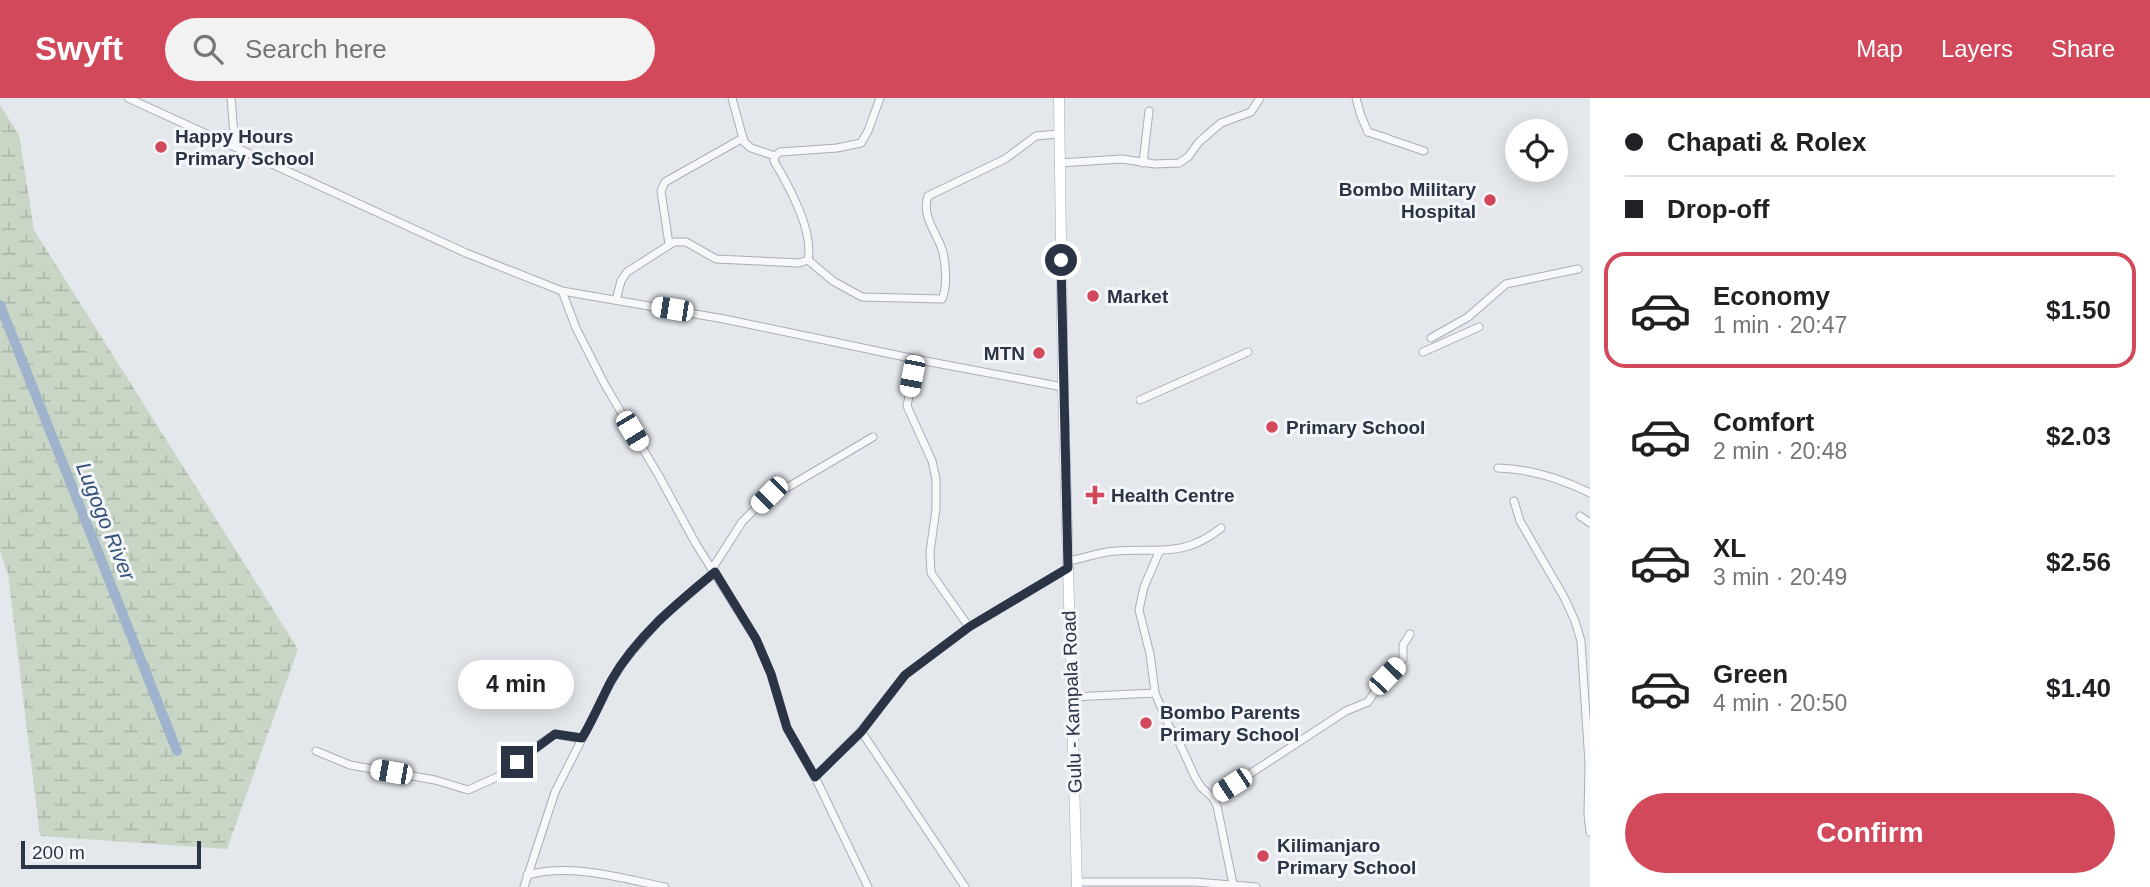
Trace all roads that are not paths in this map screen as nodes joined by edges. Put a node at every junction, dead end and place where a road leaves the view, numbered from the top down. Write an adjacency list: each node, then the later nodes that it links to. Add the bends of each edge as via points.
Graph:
1 (128, 98): 13 (street)
2 (231, 98): 13 (street)
3 (732, 98): 11 (street)
4 (880, 98): 15 (street, via 861,143)
5 (1059, 98): 10 (main road, Gulu - Kampala Road)
6 (1260, 98): 17 (street, via 1251,112 1221,123 1184,161)
7 (1356, 98): 9 (street)
8 (1149, 111): 17 (street)
9 (1368, 132): 12 (street); 14 (street)
10 (1058, 134): 16 (main road, Gulu - Kampala Road); 19 (street, via 1036,136 1005,159 928,196 928,216 943,255 942,299 862,297)
11 (743, 138): 15 (street, via 751,148); 18 (street, via 665,182 661,191)
12 (1387, 138)
13 (236, 146): 21 (street, via 466,253)
14 (1424, 151)
15 (775, 156): 19 (street, via 797,206)
16 (1059, 163): 17 (street, via 1122,159); 28 (main road, Gulu - Kampala Road)
17 (1143, 163)
18 (668, 244): 19 (street, via 686,242 716,259); 22 (street, via 627,272)
19 (808, 260)
20 (1578, 269): 24 (street, via 1506,284 1468,317)
21 (562, 291): 22 (street); 39 (street, via 605,385)
22 (615, 300): 27 (street)
23 (1479, 327): 26 (street)
24 (1431, 338)
25 (1248, 352): 29 (street)
26 (1423, 352)
27 (920, 360): 28 (street); 40 (street, via 907,406 936,479 932,573)
28 (1062, 387): 38 (main road, Gulu - Kampala Road)
29 (1140, 400)
30 (873, 437): 39 (street, via 769,495 742,522)
31 (1498, 468): 32 (street, via 1538,474)
32 (1590, 493)
33 (1514, 501): 47 (street, via 1581,641)
34 (1580, 516): 35 (street)
35 (1590, 523)
36 (1221, 528): 37 (street, via 1189,545)
37 (1159, 552): 38 (street, via 1115,551); 42 (street, via 1139,610)
38 (1068, 565): 40 (street); 43 (main road, Gulu - Kampala Road)
39 (713, 571): 45 (street, via 659,620 624,661); 48 (street, via 756,639 787,728)
40 (969, 627): 44 (street, via 905,675)
41 (1410, 634): 49 (street, via 1403,645 1404,659 1368,702 1346,711)
42 (1155, 692): 43 (street); 49 (street, via 1195,777)
43 (1072, 697): 52 (main road, Gulu - Kampala Road)
44 (861, 732): 48 (street); 57 (street)
45 (582, 738): 46 (street, via 555,734 504,774 468,790 350,765); 51 (street, via 555,792)
46 (316, 751)
47 (1589, 763): 50 (street)
48 (815, 777): 56 (street)
49 (1213, 798): 53 (street, via 1223,825)
50 (1590, 832)
51 (527, 875): 54 (street); 55 (street, via 575,872)
52 (1077, 884): 53 (street)
53 (1233, 884): 58 (street)
54 (522, 886)
55 (664, 887)
56 (868, 887)
57 (965, 887)
58 (1256, 887)

